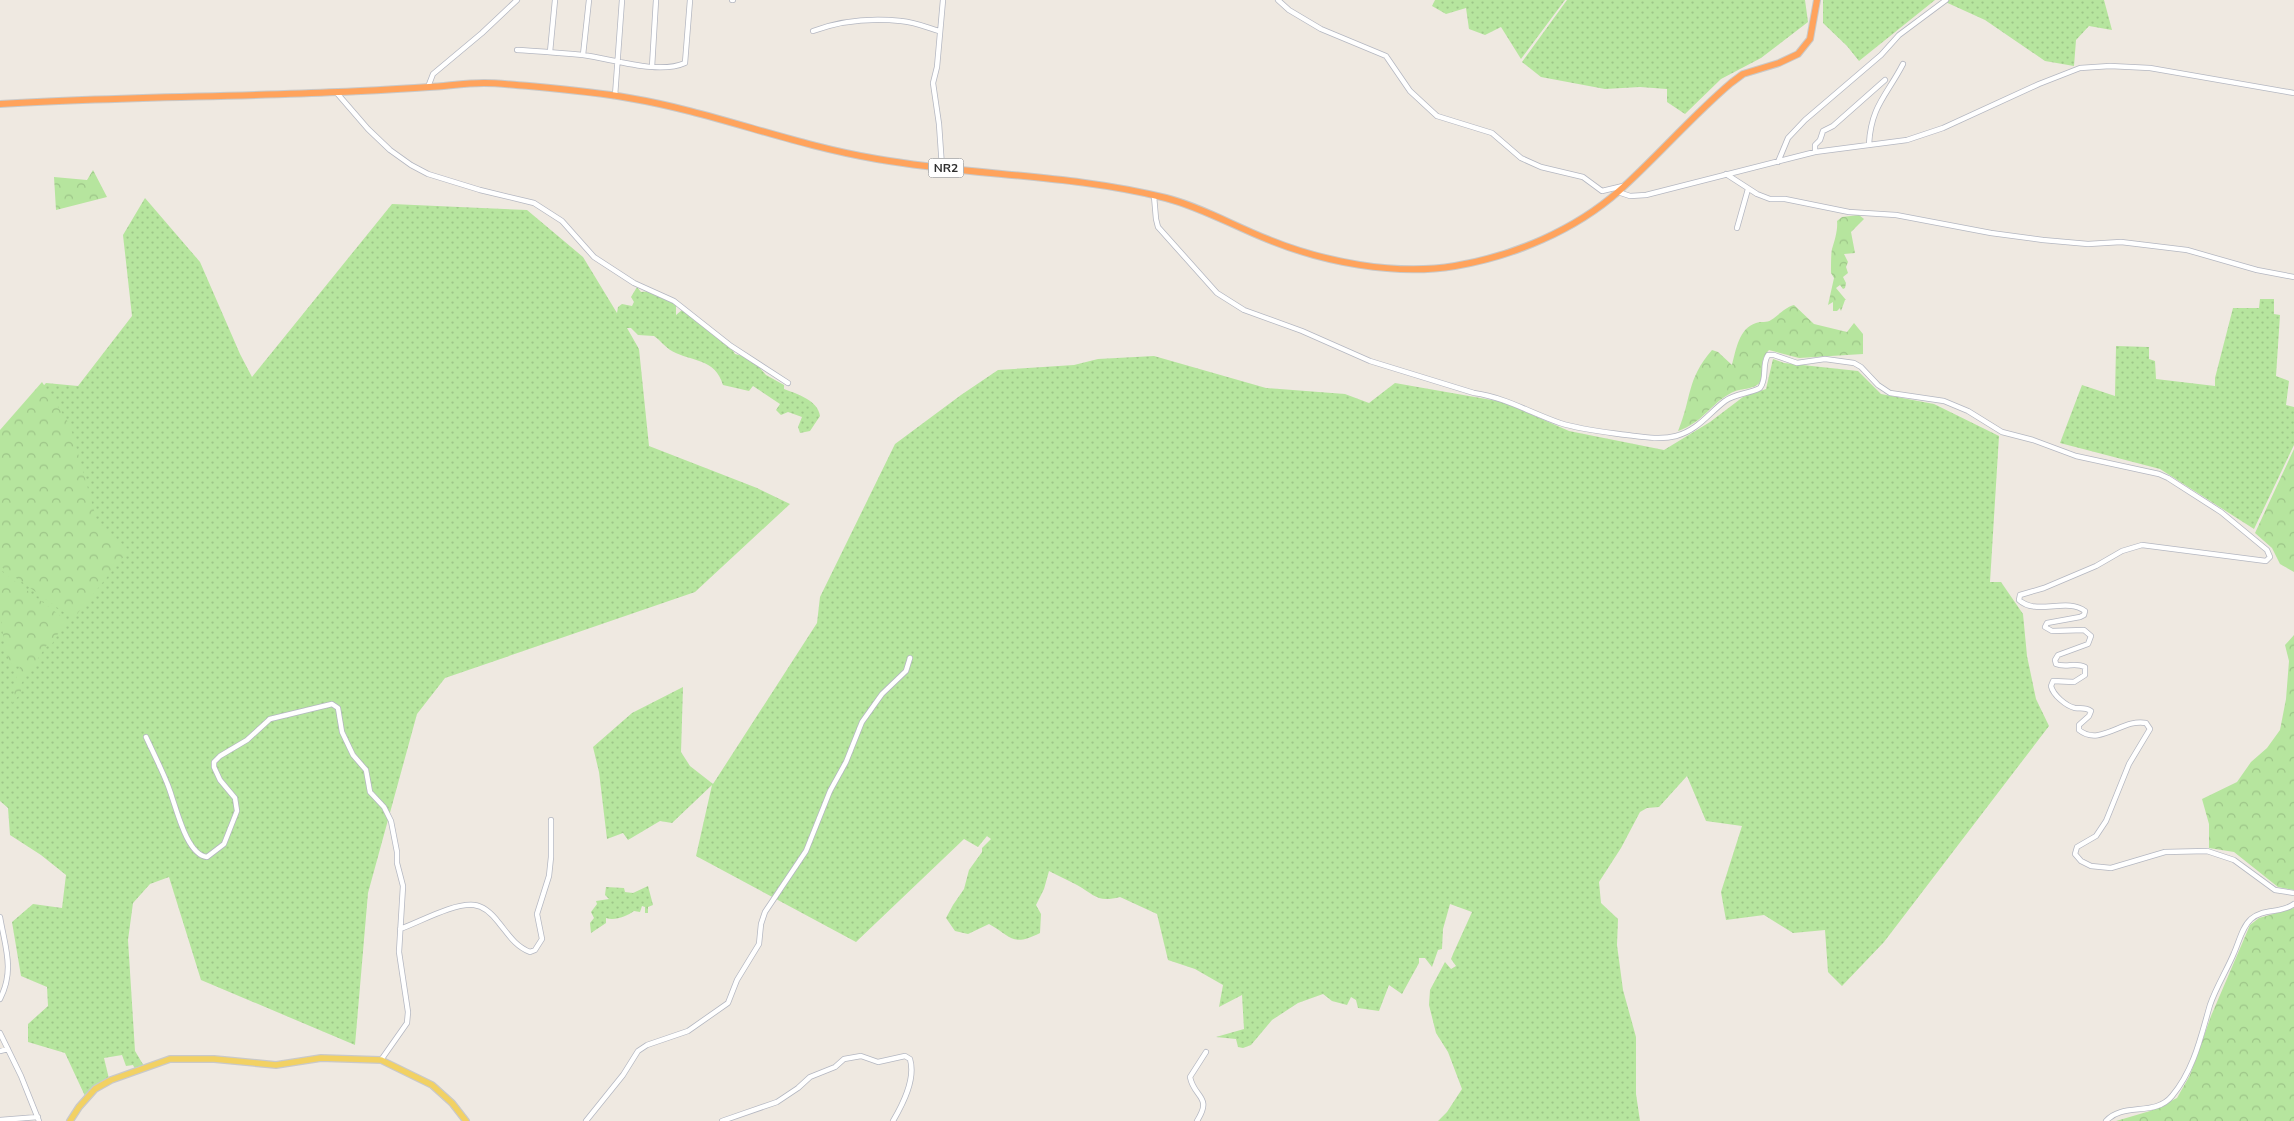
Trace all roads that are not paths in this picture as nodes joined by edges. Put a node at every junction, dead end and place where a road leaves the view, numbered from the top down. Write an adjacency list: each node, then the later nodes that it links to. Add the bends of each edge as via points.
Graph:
1 (517, 0): 20 (street, via 433,74)
2 (555, 0): 14 (street)
3 (589, 0): 15 (street)
4 (622, 0): 16 (street)
5 (656, 0): 18 (street)
6 (690, 0): 18 (street, via 685,63 676,67)
7 (942, 0): 12 (street)
8 (1278, 0): 30 (street, via 1288,10 1321,29 1386,56 1410,91 1437,116 1492,133 1521,158 1583,177 1602,191)
9 (1817, 0): 30 (highway, NR2, via 1810,39 1805,47 1789,59 1757,69 1731,83)
10 (1946, 0): 27 (street, via 1899,35 1881,55 1799,126 1788,138)
11 (813, 31): 12 (street, via 837,24 884,20 914,23)
12 (939, 32): 28 (street, via 933,83)
13 (518, 50): 14 (street)
14 (550, 52): 15 (street)
15 (583, 55): 16 (street)
16 (618, 60): 18 (street); 23 (street)
17 (1903, 64): 25 (street, via 1872,118)
18 (652, 67)
19 (1884, 80): 26 (street, via 1833,126 1823,131 1814,145)
20 (428, 87): 21 (highway, NR2); 23 (highway, NR2, via 484,83)
21 (336, 92): 24 (highway, NR2, via 113,97); 36 (street, via 368,129 411,165 428,174 534,203 562,220 594,257 634,283 674,301 731,346)
22 (2294, 93): 25 (street, via 2150,68 2086,67 2069,71 1934,131 1906,140)
23 (615, 96): 28 (highway, NR2, via 690,111 827,150)
24 (0, 104)
25 (1869, 144): 26 (street)
26 (1815, 152): 27 (street)
27 (1778, 162): 29 (street)
28 (942, 168): 33 (highway, NR2, via 1089,182)
29 (1726, 174): 31 (street); 32 (street, via 1646,195 1630,196)
30 (1625, 185): 32 (highway, NR2)
31 (1748, 189): 34 (street); 35 (street, via 1770,199 1849,212 1896,215 1991,233 2070,243 2121,242 2187,250)
32 (1618, 192): 33 (highway, NR2, via 1567,227 1527,245 1461,265 1411,269 1316,257 1186,205)
33 (1154, 196): 40 (street, via 1158,227 1209,285 1234,305 1370,361 1490,395 1563,424 1635,436 1675,436 1703,423 1726,400 1760,388 1765,380 1764,362 1768,355 1797,362 1842,360 1861,367 1890,393 1944,401 2002,432 2076,456 2168,478 2222,512 2267,550 2270,557 2266,561 2142,545 2122,551 2044,588 2020,594 2020,600 2026,604 2078,606 2084,611 2080,617 2052,621 2045,628 2052,631 2084,630 2092,636 2088,644 2058,655 2055,660 2059,666 2076,664 2085,667 2086,675 2074,682 2053,681 2051,686 2070,706 2091,711 2079,725 2079,730 2095,736 2137,722 2146,723 2150,729 2129,764 2106,821 2096,836 2077,847 2075,854 2091,866 2111,868 2165,852 2207,851 2234,860 2275,890)
34 (1737, 228)
35 (2294, 277)
36 (788, 383)
37 (910, 658): 57 (street, via 910,665 903,675 882,694 862,722 806,851 765,912 760,924 759,944 737,980 728,1003 688,1031 638,1051)
38 (146, 737): 43 (street, via 168,785 183,832 198,854 207,857 224,844 237,811 235,798 218,776 214,762 247,740 270,719 335,704 349,747 366,770 370,792 384,807 391,821 402,886)
39 (551, 820): 43 (street, via 551,857 537,914 542,939 535,950 530,952 518,946 495,917 474,905 433,914)
40 (2294, 893)
41 (2294, 904): 61 (street, via 2281,911 2258,914 2247,924 2210,1004 2202,1039 2170,1099 2145,1110 2120,1112)
42 (0, 918): 44 (street)
43 (400, 928): 52 (street, via 400,969 407,1022)
44 (2, 947): 45 (street, via 8,970)
45 (7, 984): 46 (street); 47 (street)
46 (0, 985)
47 (0, 999)
48 (0, 1033): 49 (street)
49 (8, 1049): 50 (street); 53 (street)
50 (0, 1051)
51 (1206, 1052): 60 (street, via 1190,1078 1204,1100)
52 (381, 1060): 55 (main road, via 321,1058 276,1065 170,1059 95,1089); 56 (main road, via 432,1085)
53 (39, 1119): 54 (street)
54 (0, 1120)
55 (70, 1121)
56 (466, 1121)
57 (586, 1121)
58 (722, 1121): 59 (street, via 777,1102 810,1077 836,1067 844,1059 861,1056 878,1062 906,1056 910,1059 911,1073 903,1104)
59 (893, 1121)
60 (1197, 1121)
61 (2106, 1121)

